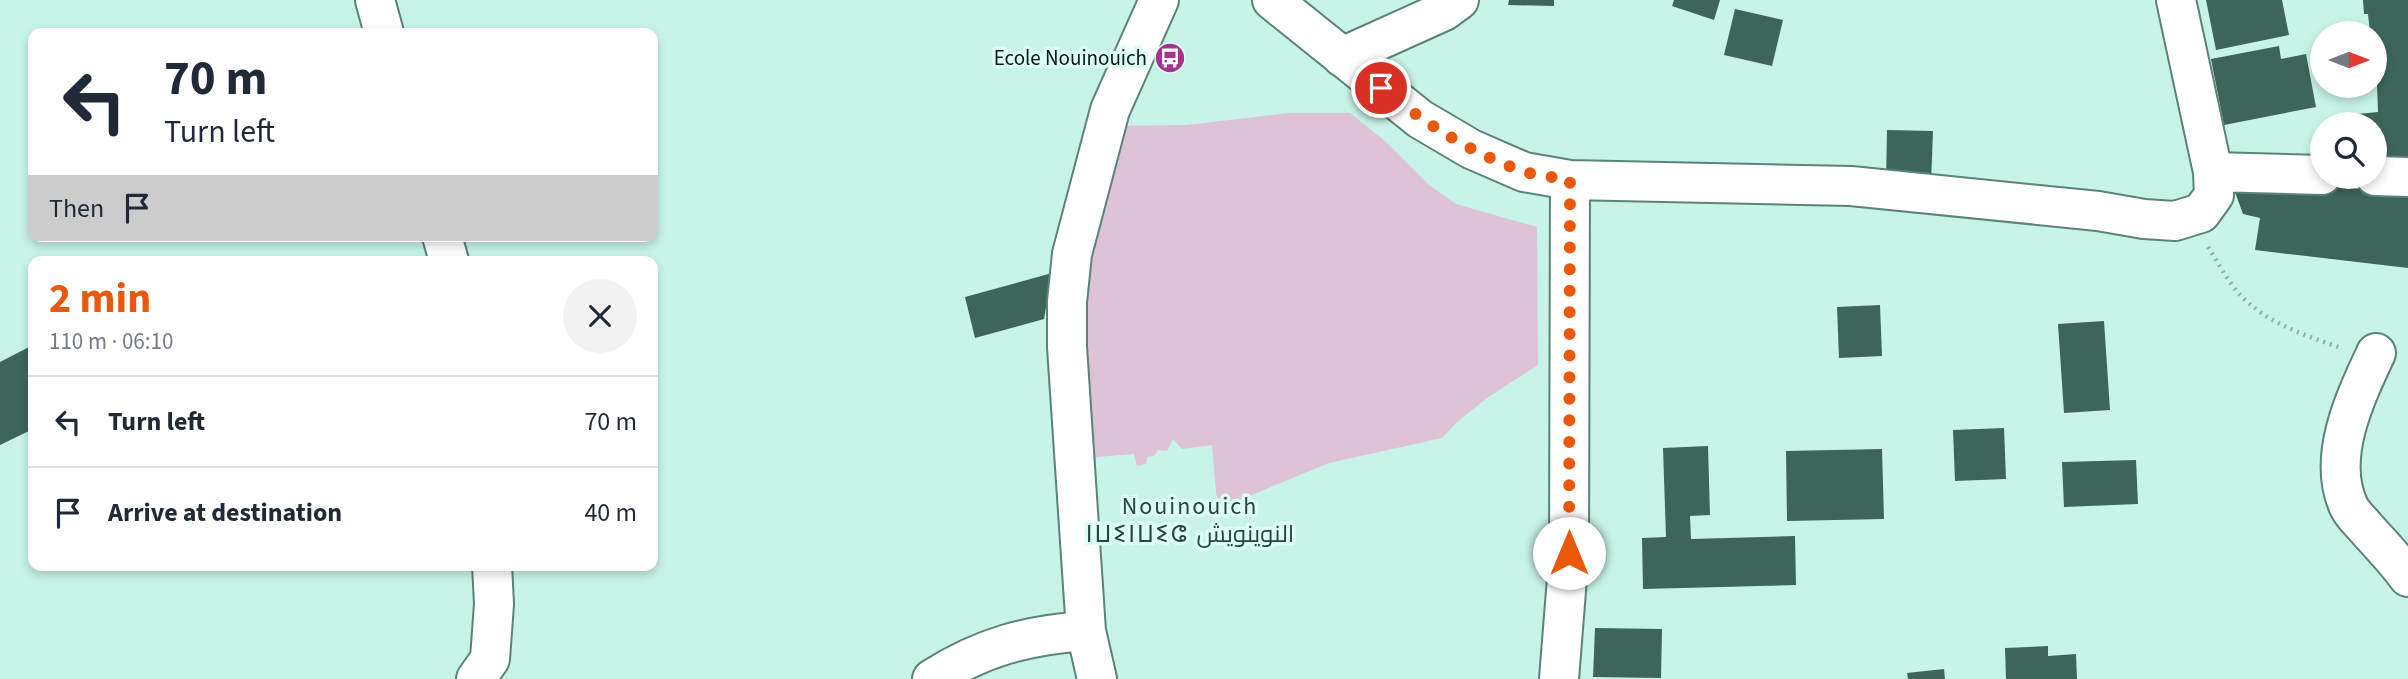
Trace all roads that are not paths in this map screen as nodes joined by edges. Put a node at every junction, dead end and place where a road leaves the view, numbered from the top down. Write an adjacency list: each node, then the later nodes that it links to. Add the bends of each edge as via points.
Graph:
1 (375, 0): 6 (street)
2 (1159, 0): 16 (street, via 1110,110 1072,254 1067,347)
3 (1272, 0): 7 (street)
4 (1460, 0): 7 (street)
5 (2176, 0): 8 (street)
6 (383, 28)
7 (1342, 57): 12 (street, via 1420,119 1471,149 1524,172)
8 (2213, 172): 9 (street); 12 (street, via 2214,195 2201,213 2175,220 1851,186)
9 (2310, 175)
10 (2387, 176): 11 (street)
11 (2408, 177)
12 (1570, 180): 20 (street, via 1569,553)
13 (2376, 354): 15 (street, via 2347,425 2342,481 2350,509)
14 (492, 571): 17 (street, via 490,659)
15 (2408, 577)
16 (1086, 631): 18 (street, via 1011,642 981,652); 19 (street)
17 (476, 679)
18 (932, 679)
19 (1097, 679)
20 (1559, 679)

